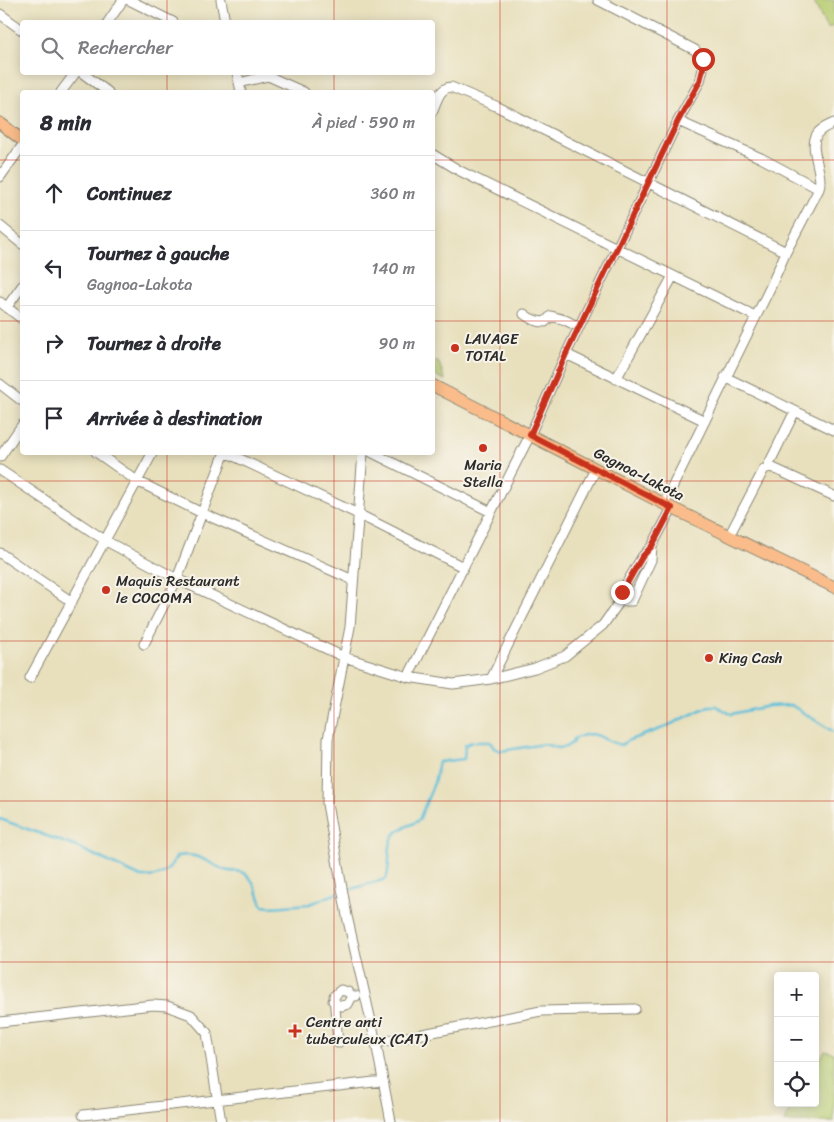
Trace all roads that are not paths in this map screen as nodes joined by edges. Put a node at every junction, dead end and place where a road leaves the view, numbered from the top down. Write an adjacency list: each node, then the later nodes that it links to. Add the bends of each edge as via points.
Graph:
1 (123, 0): 6 (street)
2 (129, 0): 7 (street)
3 (221, 0): 8 (street)
4 (598, 0): 20 (street, via 695,50 703,59 700,81)
5 (0, 14): 9 (street)
6 (109, 20)
7 (170, 20)
8 (225, 20)
9 (20, 29)
10 (74, 75): 15 (street)
11 (85, 75): 16 (street)
12 (237, 75): 17 (street)
13 (268, 75): 17 (street)
14 (272, 75): 18 (street)
15 (62, 90)
16 (105, 90)
17 (239, 90)
18 (300, 90)
19 (435, 105): 27 (street, via 441,91 451,87 498,107)
20 (678, 121): 27 (street); 28 (street, via 762,158)
21 (834, 123): 28 (street, via 822,128 815,139 822,182)
22 (0, 124): 23 (main road)
23 (20, 139)
24 (20, 149): 26 (street)
25 (435, 156): 31 (street)
26 (0, 177)
27 (648, 184): 31 (street); 32 (street)
28 (820, 189): 32 (street)
29 (0, 226): 30 (street)
30 (20, 242)
31 (617, 248): 33 (street); 39 (street)
32 (786, 252): 37 (street)
33 (673, 276): 37 (street); 42 (street)
34 (20, 288): 35 (street)
35 (4, 305): 38 (street)
36 (524, 314): 39 (street, via 544,322 551,316)
37 (755, 316): 41 (street)
38 (20, 317)
39 (579, 327): 40 (street)
40 (566, 354): 42 (street); 50 (street)
41 (725, 378): 46 (street); 47 (street)
42 (616, 379): 47 (street)
43 (0, 384): 45 (street)
44 (435, 386): 50 (main road, Gagnoa-Lakota)
45 (20, 399)
46 (796, 411): 49 (street); 58 (street)
47 (704, 421): 63 (street)
48 (20, 428): 57 (street)
49 (834, 430)
50 (530, 435): 59 (main road, Gagnoa-Lakota); 64 (street)
51 (100, 455): 61 (street)
52 (151, 455): 61 (street)
53 (224, 455): 65 (street)
54 (231, 455): 66 (street)
55 (363, 455): 66 (street)
56 (377, 455): 64 (street)
57 (0, 457)
58 (767, 468): 62 (street, via 772,467); 67 (street)
59 (596, 469): 63 (main road, Gagnoa-Lakota); 79 (street)
60 (0, 470): 68 (street)
61 (137, 481): 65 (street); 68 (street)
62 (834, 496)
63 (668, 506): 67 (main road, Gagnoa-Lakota); 79 (street, via 652,546 642,557 620,601 603,625 565,656 535,668)
64 (491, 512): 70 (street)
65 (202, 514): 71 (street); 72 (street)
66 (358, 514): 70 (street); 72 (street)
67 (729, 536): 73 (main road, Gagnoa-Lakota)
68 (106, 541): 71 (street); 74 (street)
69 (0, 553): 74 (street)
70 (463, 567): 77 (street)
71 (176, 580): 75 (street); 76 (street)
72 (353, 580): 76 (street)
73 (834, 587)
74 (72, 602): 78 (street)
75 (144, 644)
76 (344, 656): 77 (street); 80 (street, via 328,739 327,804)
77 (408, 677): 79 (street, via 453,684)
78 (30, 678)
79 (491, 678)
80 (364, 994): 83 (street, via 352,996 348,1004 342,1006 333,1001); 84 (street)
81 (635, 1009): 84 (street, via 541,1010)
82 (0, 1022): 86 (street, via 167,1006 190,1015 207,1033)
83 (338, 1043)
84 (376, 1043): 85 (street)
85 (383, 1080): 86 (street); 89 (street)
86 (218, 1100): 87 (street); 88 (street)
87 (83, 1115)
88 (221, 1122)
89 (391, 1122)

